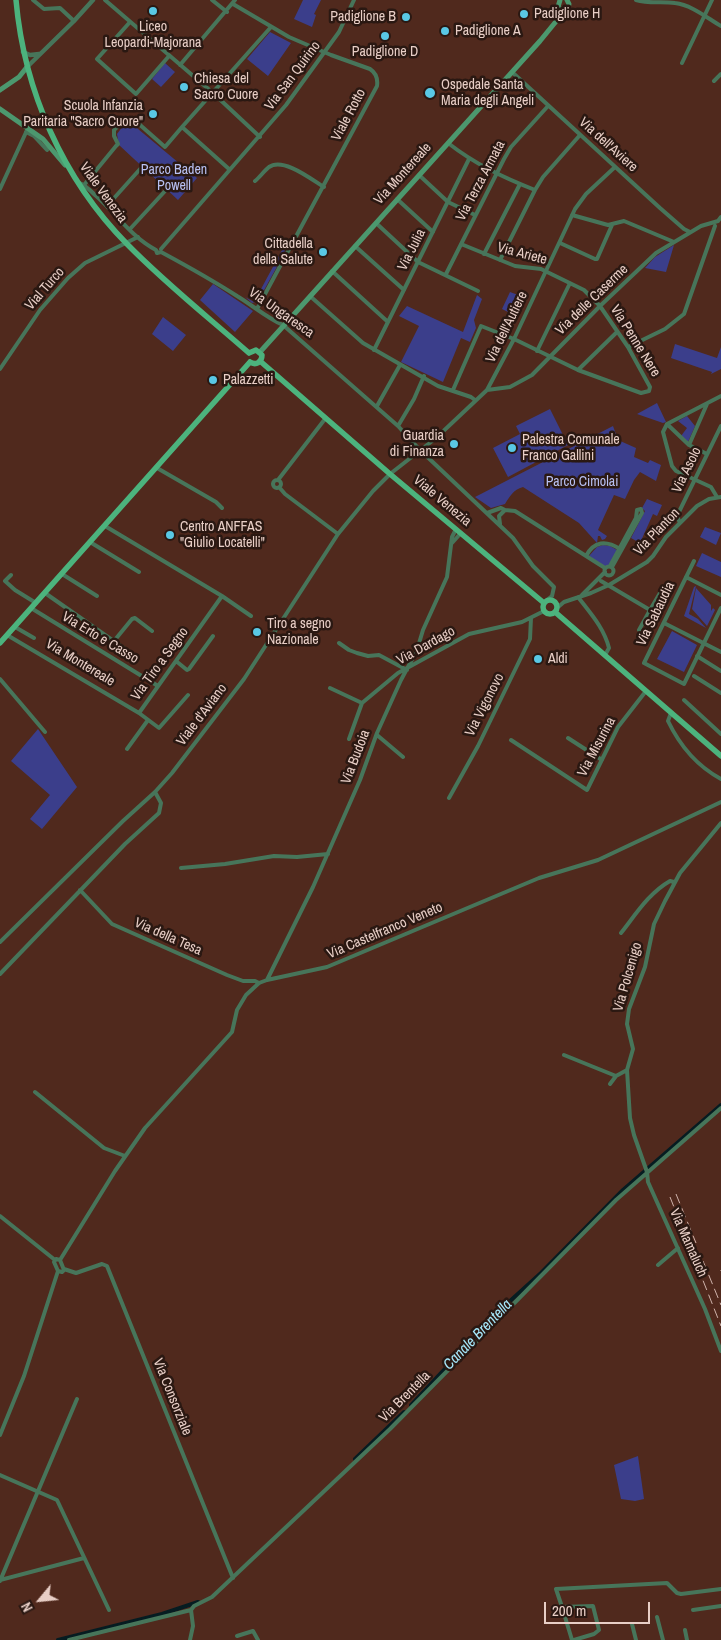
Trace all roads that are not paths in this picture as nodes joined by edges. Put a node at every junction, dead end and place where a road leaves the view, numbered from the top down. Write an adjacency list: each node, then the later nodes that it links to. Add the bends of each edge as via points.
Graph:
1 (16, 0): 21 (main road, Viale Venezia)
2 (33, 0): 17 (street, via 44,9 60,8)
3 (93, 0): 17 (street)
4 (105, 0): 18 (street)
5 (212, 0): 14 (street)
6 (354, 0): 23 (street, Via San Quirino)
7 (558, 0): 13 (main road)
8 (636, 0): 11 (street)
9 (711, 0): 15 (street)
10 (569, 1): 13 (main road, Via Montereale, via 567,9)
11 (643, 1): 15 (street, via 674,2 686,5)
12 (234, 2): 14 (street); 20 (street)
13 (562, 11): 28 (main road, Via Montereale)
14 (227, 12): 26 (street)
15 (703, 16): 19 (street); 25 (street)
16 (721, 18): 19 (street)
17 (74, 21): 22 (street)
18 (130, 22): 24 (street); 24 (street, via 97,59 136,94)
19 (719, 25)
20 (270, 27): 23 (street); 32 (street)
21 (23, 52): 22 (street, via 30,55); 27 (main road, Viale Venezia)
22 (43, 52): 27 (street)
23 (326, 52): 38 (street, Via San Quirino); 51 (street, Viale Rotto, via 370,69 378,83)
24 (169, 56): 26 (street)
25 (682, 62)
26 (180, 66): 32 (street)
27 (27, 67): 31 (main road); 45 (main road, Viale Venezia, via 44,119)
28 (512, 72): 33 (street, Via dell'Aviere); 39 (main road, Via Montereale)
29 (721, 74): 30 (street)
30 (714, 81)
31 (0, 90)
32 (213, 93): 35 (street); 38 (street)
33 (548, 106): 37 (street, Via dell'Aviere); 46 (street, Via Terza Armata, via 511,147)
34 (0, 109): 36 (main road)
35 (182, 128): 44 (street); 49 (street, via 165,147 139,124 123,121 114,130 118,144)
36 (27, 130): 40 (street); 45 (main road, via 48,143); 52 (street)
37 (580, 135): 42 (street, Via dell'Aviere); 54 (street, via 554,162)
38 (260, 137): 44 (street, Via San Quirino)
39 (448, 142): 41 (street); 47 (main road, Via Montereale)
40 (47, 150)
41 (469, 159): 46 (street); 56 (street, Via Julia)
42 (615, 167): 59 (street, Via dell'Autiere, via 586,194); 65 (street, Via dell'Aviere)
43 (141, 168): 57 (street)
44 (229, 169): 72 (street, Via San Quirino)
45 (72, 173): 49 (main road, Viale Venezia)
46 (495, 174): 50 (street); 58 (street, Via Terza Armata)
47 (419, 175): 55 (main road, Via Montereale); 56 (street)
48 (255, 181): 51 (street, via 270,166 279,163)
49 (81, 184): 57 (street, Via Ungaresca); 69 (main road, Viale Venezia)
50 (520, 184): 54 (street); 73 (street)
51 (324, 187): 84 (street, Viale Rotto)
52 (0, 189)
53 (166, 190): 63 (street)
54 (535, 190): 74 (street)
55 (398, 199): 61 (main road, Via Montereale); 64 (street)
56 (448, 202): 58 (street); 64 (street, Via Julia)
57 (107, 206): 63 (street, Via Ungaresca)
58 (475, 215): 70 (street, Via Terza Armata)
59 (572, 215): 62 (street); 68 (street, Via dell'Autiere)
60 (717, 222): 65 (street, Via delle Caserme, via 707,223); 89 (street, via 684,314 665,329)
61 (376, 223): 71 (main road, Via Montereale); 75 (street)
62 (612, 225): 67 (street, via 624,222 636,225); 68 (street, via 598,259)
63 (130, 229): 66 (street, Via Ungaresca)
64 (433, 232): 75 (street, Via Julia)
65 (690, 232): 67 (street, Via delle Caserme)
66 (138, 237): 69 (street, Vial Turco); 72 (street, Via Ungaresca)
67 (674, 242): 83 (street, Via delle Caserme, via 656,253)
68 (560, 243): 77 (street, Via dell'Autiere)
69 (127, 244): 92 (main road, Viale Venezia); 98 (street, Vial Turco, via 85,263 68,278 40,310)
70 (460, 244): 73 (street, Via Ariete); 78 (street, Via Terza Armata)
71 (355, 246): 76 (main road, Via Montereale); 80 (street)
72 (159, 250): 84 (street, Via Ungaresca)
73 (484, 254): 74 (street, Via Ariete)
74 (500, 260): 77 (street, Via Ariete)
75 (418, 262): 78 (street); 80 (street, Via Julia)
76 (332, 271): 82 (main road, Via Montereale); 85 (street)
77 (546, 271): 79 (street, Via Ariete); 88 (street, Via dell'Autiere)
78 (446, 274): 81 (street)
79 (570, 283): 83 (street, Via Ariete, via 584,290); 91 (street)
80 (404, 290): 85 (street, Via Julia)
81 (478, 291)
82 (310, 296): 86 (main road, Via Montereale); 90 (street)
83 (600, 306): 87 (street, Via Penne Nere); 94 (street, Via delle Caserme)
84 (257, 309): 86 (street, Via Ungaresca)
85 (388, 322): 90 (street, Via Julia)
86 (284, 325): 93 (main road, Via Montereale); 106 (street, Via Ungaresca)
87 (617, 332): 89 (street, Via Penne Nere); 99 (street)
88 (514, 339): 91 (street); 101 (street, via 481,326); 102 (street, Via dell'Autiere)
89 (628, 347): 99 (street, Via Penne Nere, via 650,387 649,391 641,393)
90 (374, 350): 97 (street)
91 (537, 351): 94 (street)
92 (249, 352): 93 (main road); 95 (main road)
93 (260, 352): 96 (main road)
94 (550, 358): 99 (street); 102 (street, Via delle Caserme, via 524,380 505,388)
95 (250, 362): 96 (main road); 116 (main road)
96 (260, 362): 107 (main road, Viale Venezia)
97 (400, 365): 100 (street); 106 (street)
98 (0, 369)
99 (578, 370)
100 (424, 376): 101 (street, via 438,386); 109 (street)
101 (452, 390): 104 (street)
102 (487, 390): 104 (street, Via dell'Autiere)
103 (721, 396): 105 (street)
104 (475, 400): 114 (street, Via dell'Autiere)
105 (707, 404): 108 (street); 113 (street)
106 (377, 406): 109 (street, Via Ungaresca)
107 (325, 418): 117 (main road, Viale Venezia); 130 (street, via 278,480 279,488 285,494)
108 (667, 424): 113 (street); 118 (street, via 663,432 672,466)
109 (398, 426): 114 (street, Via Ungaresca)
110 (721, 426): 111 (street, Via Asolo)
111 (715, 438): 112 (street); 115 (street, Via Asolo)
112 (721, 439)
113 (689, 445): 115 (street)
114 (420, 450): 117 (street, Via dell'Autiere); 123 (street, Via Ungaresca)
115 (707, 454): 118 (street, Via Asolo)
116 (157, 468): 120 (street); 127 (main road)
117 (390, 474): 129 (main road, Viale Venezia); 130 (street, Viale d'Aviano)
118 (694, 480): 119 (street, via 711,487); 126 (street, Via Asolo, via 677,516)
119 (719, 497): 126 (street, Via Planton, via 702,502)
120 (222, 508)
121 (504, 510): 122 (street); 124 (street); 133 (street, via 515,511)
122 (494, 511): 123 (street); 125 (street)
123 (487, 513): 125 (street, Via Ungaresca)
124 (499, 516): 125 (street); 128 (street)
125 (492, 518): 128 (street, Via Ungaresca)
126 (680, 523): 142 (street, Via Planton, via 647,562)
127 (105, 526): 131 (main road); 148 (street)
128 (501, 526): 150 (street, Via Ungaresca, via 554,587)
129 (458, 531): 150 (main road, Viale Venezia); 175 (street, Via Budoia, via 453,533 447,577)
130 (338, 534): 200 (street, Viale d'Aviano, via 244,679)
131 (90, 542): 136 (street); 138 (main road)
132 (620, 549): 133 (street, via 600,543); 135 (street); 135 (street, via 636,518 635,512 641,509 642,513)
133 (586, 556): 137 (street)
134 (694, 560): 140 (street, Via Sabaudia)
135 (611, 567): 137 (street); 137 (street, via 612,574)
136 (139, 572)
137 (606, 572): 141 (street); 149 (street)
138 (62, 574): 144 (main road); 147 (street)
139 (11, 575): 151 (street, via 5,581)
140 (686, 577): 146 (street); 159 (street, Via Sabaudia)
141 (601, 581): 142 (street); 143 (street)
142 (609, 585): 143 (street, Via Planton); 155 (street)
143 (595, 592): 149 (street, Via Planton)
144 (45, 593): 151 (main road); 166 (street)
145 (660, 593): 155 (street)
146 (721, 595)
147 (97, 596)
148 (222, 596): 157 (street); 174 (street, Via Tiro a Segno)
149 (579, 597): 154 (street, Via Planton, via 564,602); 171 (street, via 604,632 609,648)
150 (546, 602): 154 (main road, Viale Venezia, via 555,602); 156 (main road)
151 (36, 603): 152 (main road)
152 (31, 608): 160 (main road); 179 (street, Via Erto e Casso)
153 (721, 608): 169 (street)
154 (556, 610): 156 (main road, via 549,614); 171 (main road, Viale Venezia)
155 (650, 610): 161 (street)
156 (544, 611): 158 (street, Via Dardago)
157 (251, 616)
158 (531, 618): 175 (street, Via Dardago, via 469,634); 201 (street, Via Vigonovo, via 530,639)
159 (664, 622): 169 (street); 173 (street, Via Sabaudia, via 644,663 684,684)
160 (15, 627): 163 (main road); 165 (street, Via Montereale)
161 (639, 630)
162 (152, 631): 166 (street, via 135,618)
163 (8, 635): 167 (main road); 186 (street, Via Montereale)
164 (214, 636): 174 (street, via 189,669)
165 (34, 638)
166 (114, 641): 172 (street)
167 (0, 643)
168 (339, 643): 175 (street, via 357,653 379,655)
169 (704, 643): 170 (street); 173 (street)
170 (721, 652)
171 (605, 655): 181 (main road, Viale Venezia)
172 (135, 656)
173 (697, 656): 176 (street)
174 (176, 661): 179 (street, Via Tiro a Segno)
175 (407, 670): 185 (street, Via Dardago, via 398,673); 191 (street, Via Budoia)
176 (721, 671)
177 (694, 676): 182 (street)
178 (0, 679): 189 (street)
179 (158, 686): 186 (street, Via Tiro a Segno)
180 (330, 688): 185 (street)
181 (646, 691): 187 (main road, Viale Venezia); 198 (street, Via Misurina, via 618,727)
182 (721, 692)
183 (188, 695): 188 (street, Via Tiro a Segno, via 159,728)
184 (684, 700): 190 (street)
185 (362, 703): 192 (street, Via Dardago)
186 (139, 713): 188 (street, Via Tiro a Segno)
187 (671, 713): 196 (main road, Viale Venezia); 199 (street, via 670,725 691,757)
188 (148, 720): 195 (street)
189 (45, 732)
190 (721, 734)
191 (376, 735): 197 (street); 204 (street, Via Budoia)
192 (349, 738)
193 (568, 738): 198 (street)
194 (511, 740): 198 (street, Via Misurina, via 587,790)
195 (127, 749)
196 (721, 756)
197 (403, 758)
198 (602, 760)
199 (721, 779)
200 (156, 792): 207 (street, via 161,803 159,813); 209 (street, Viale d'Aviano)
201 (449, 798)
202 (721, 802): 211 (street, Via Castelfranco Veneto, via 598,860 539,878 327,967)
203 (721, 823): 206 (street, Via Polcenigo)
204 (328, 854): 205 (street, via 274,856); 211 (street, Via Budoia)
205 (181, 868)
206 (674, 882): 208 (street, via 670,881 654,892); 214 (street, Via Polcenigo, via 654,924 645,967 629,1009 627,1024 633,1048)
207 (80, 890): 210 (street); 212 (street, Via della Tesa, via 112,924 227,976)
208 (621, 933)
209 (0, 942)
210 (0, 974)
211 (267, 980): 212 (street, Via Castelfranco Veneto)
212 (259, 983): 220 (street, Via Castelfranco Veneto, via 237,1010 232,1032 145,1128)
213 (564, 1055): 215 (street)
214 (627, 1070): 215 (street); 219 (street, Via Polcenigo, via 630,1118)
215 (616, 1076): 216 (street)
216 (610, 1084)
217 (35, 1092): 220 (street, via 94,1141)
218 (721, 1108): 221 (street, Via Brentella)
219 (640, 1155): 221 (street, Via Mamaluch)
220 (125, 1156): 225 (street, Via Castelfranco Veneto)
221 (647, 1172): 223 (street, Via Mamaluch, via 648,1182); 235 (street, Via Brentella, via 390,1429)
222 (0, 1216): 224 (street)
223 (678, 1248): 226 (street); 229 (street, Via Mamaluch)
224 (55, 1260): 225 (street); 228 (street)
225 (60, 1260): 227 (street)
226 (658, 1265)
227 (64, 1269): 228 (street); 235 (street, Via Consorziale, via 76,1273 102,1264 107,1266)
228 (58, 1271): 231 (street, via 24,1376)
229 (721, 1351)
230 (77, 1399): 233 (street)
231 (0, 1434)
232 (0, 1475): 233 (street)
233 (38, 1492): 234 (street, via 57,1500); 236 (street)
234 (84, 1558): 236 (street); 240 (street)
235 (232, 1578): 241 (street, Via Brentella, via 212,1597)
236 (0, 1580)
237 (721, 1589): 239 (street, via 681,1594 667,1583 556,1589)
238 (721, 1606): 242 (street)
239 (562, 1607): 250 (street); 250 (street, via 594,1607 599,1630)
240 (109, 1610)
241 (191, 1610): 247 (street, Via Brentella); 248 (street, via 193,1626)
242 (693, 1610)
243 (657, 1618): 252 (street)
244 (632, 1624): 251 (street)
245 (685, 1630): 253 (street)
246 (236, 1636): 249 (street, via 253,1631)
247 (69, 1640)
248 (190, 1640)
249 (258, 1640)
250 (573, 1640)
251 (636, 1640)
252 (663, 1640)
253 (687, 1640)

